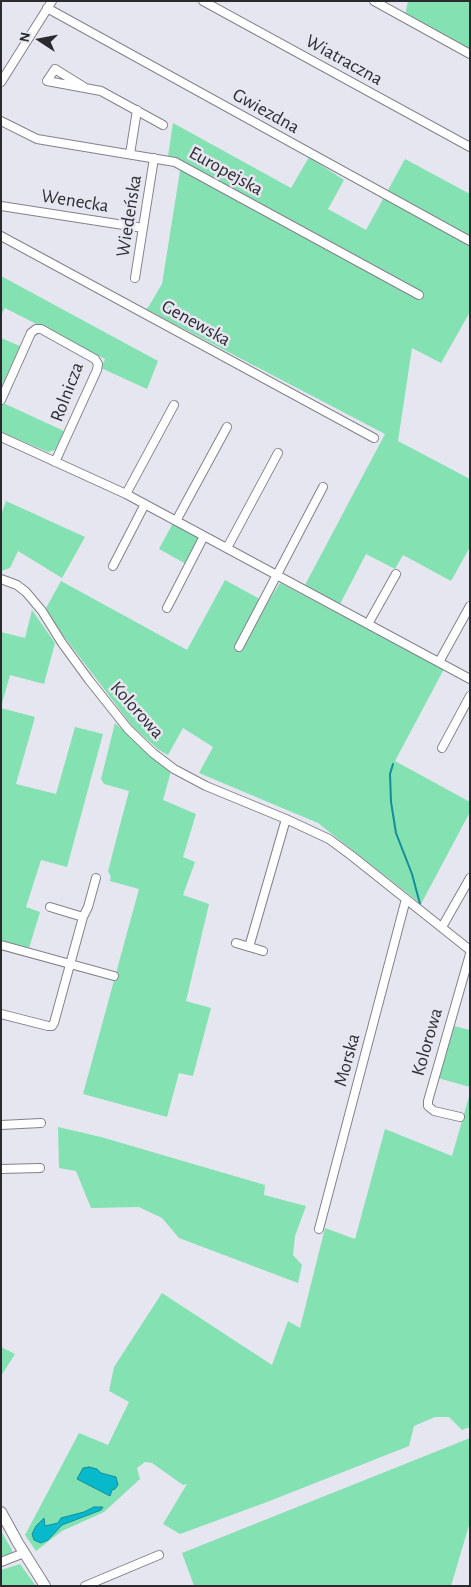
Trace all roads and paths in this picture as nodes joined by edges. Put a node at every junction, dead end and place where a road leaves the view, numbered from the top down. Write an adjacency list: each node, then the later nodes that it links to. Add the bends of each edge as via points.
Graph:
1 (52, 1): 4 (street)
2 (203, 1): 11 (street, Wiatraczna)
3 (374, 1): 5 (street)
4 (47, 8): 6 (street); 17 (street, Gwiezdna)
5 (470, 54)
6 (1, 82)
7 (84, 87): 8 (street, via 101,91)
8 (137, 110): 10 (street); 12 (street)
9 (1, 121): 12 (street, Europejska, via 37,139)
10 (163, 125)
11 (470, 147)
12 (130, 154): 13 (street, Europejska)
13 (154, 158): 15 (street, Wiedeńska); 19 (street, Europejska, via 175,162)
14 (1, 206): 15 (street, Wenecka)
15 (143, 228): 18 (street, Wiedeńska)
16 (1, 236): 24 (street, Genewska)
17 (470, 241)
18 (135, 278)
19 (419, 296)
20 (1, 400): 26 (street, Rolnicza, via 30,333 36,329 95,358 97,370)
21 (174, 405): 28 (street)
22 (227, 427): 30 (street)
23 (1, 438): 26 (street)
24 (374, 438)
25 (278, 453): 32 (street)
26 (55, 462): 28 (street)
27 (323, 487): 35 (street)
28 (126, 494): 29 (street)
29 (145, 504): 30 (street); 33 (street)
30 (176, 521): 31 (street)
31 (204, 536): 32 (street); 38 (street)
32 (227, 548): 35 (street)
33 (114, 566)
34 (396, 574): 39 (street)
35 (276, 575): 39 (street); 40 (street)
36 (1, 579): 45 (street, Kolorowa, via 26,592 89,680 152,753 174,770 206,786)
37 (470, 606): 41 (street)
38 (166, 608)
39 (368, 624): 41 (street)
40 (238, 647)
41 (439, 662): 42 (street)
42 (470, 679)
43 (470, 696): 44 (street)
44 (442, 748)
45 (286, 819): 48 (street, Kolorowa, via 329,839); 54 (street)
46 (96, 878): 50 (street)
47 (470, 878): 51 (street)
48 (406, 899): 51 (street, Kolorowa); 66 (street, Morska)
49 (50, 907): 50 (street)
50 (83, 917): 58 (street)
51 (442, 927): 55 (street, Kolorowa)
52 (236, 943): 54 (street)
53 (1, 945): 58 (street)
54 (249, 947): 56 (street)
55 (470, 950)
56 (263, 951)
57 (470, 954): 61 (street, Kolorowa, via 428,1101 428,1106 434,1111)
58 (71, 964): 59 (street); 60 (street, via 52,1026)
59 (114, 976)
60 (1, 1014)
61 (460, 1117)
62 (41, 1123): 63 (street)
63 (1, 1125)
64 (40, 1168): 65 (street)
65 (1, 1170)
66 (319, 1228)
67 (1, 1512): 68 (street)
68 (24, 1553): 70 (street); 71 (street)
69 (159, 1555): 72 (street)
70 (1, 1562)
71 (45, 1586)
72 (85, 1586)

